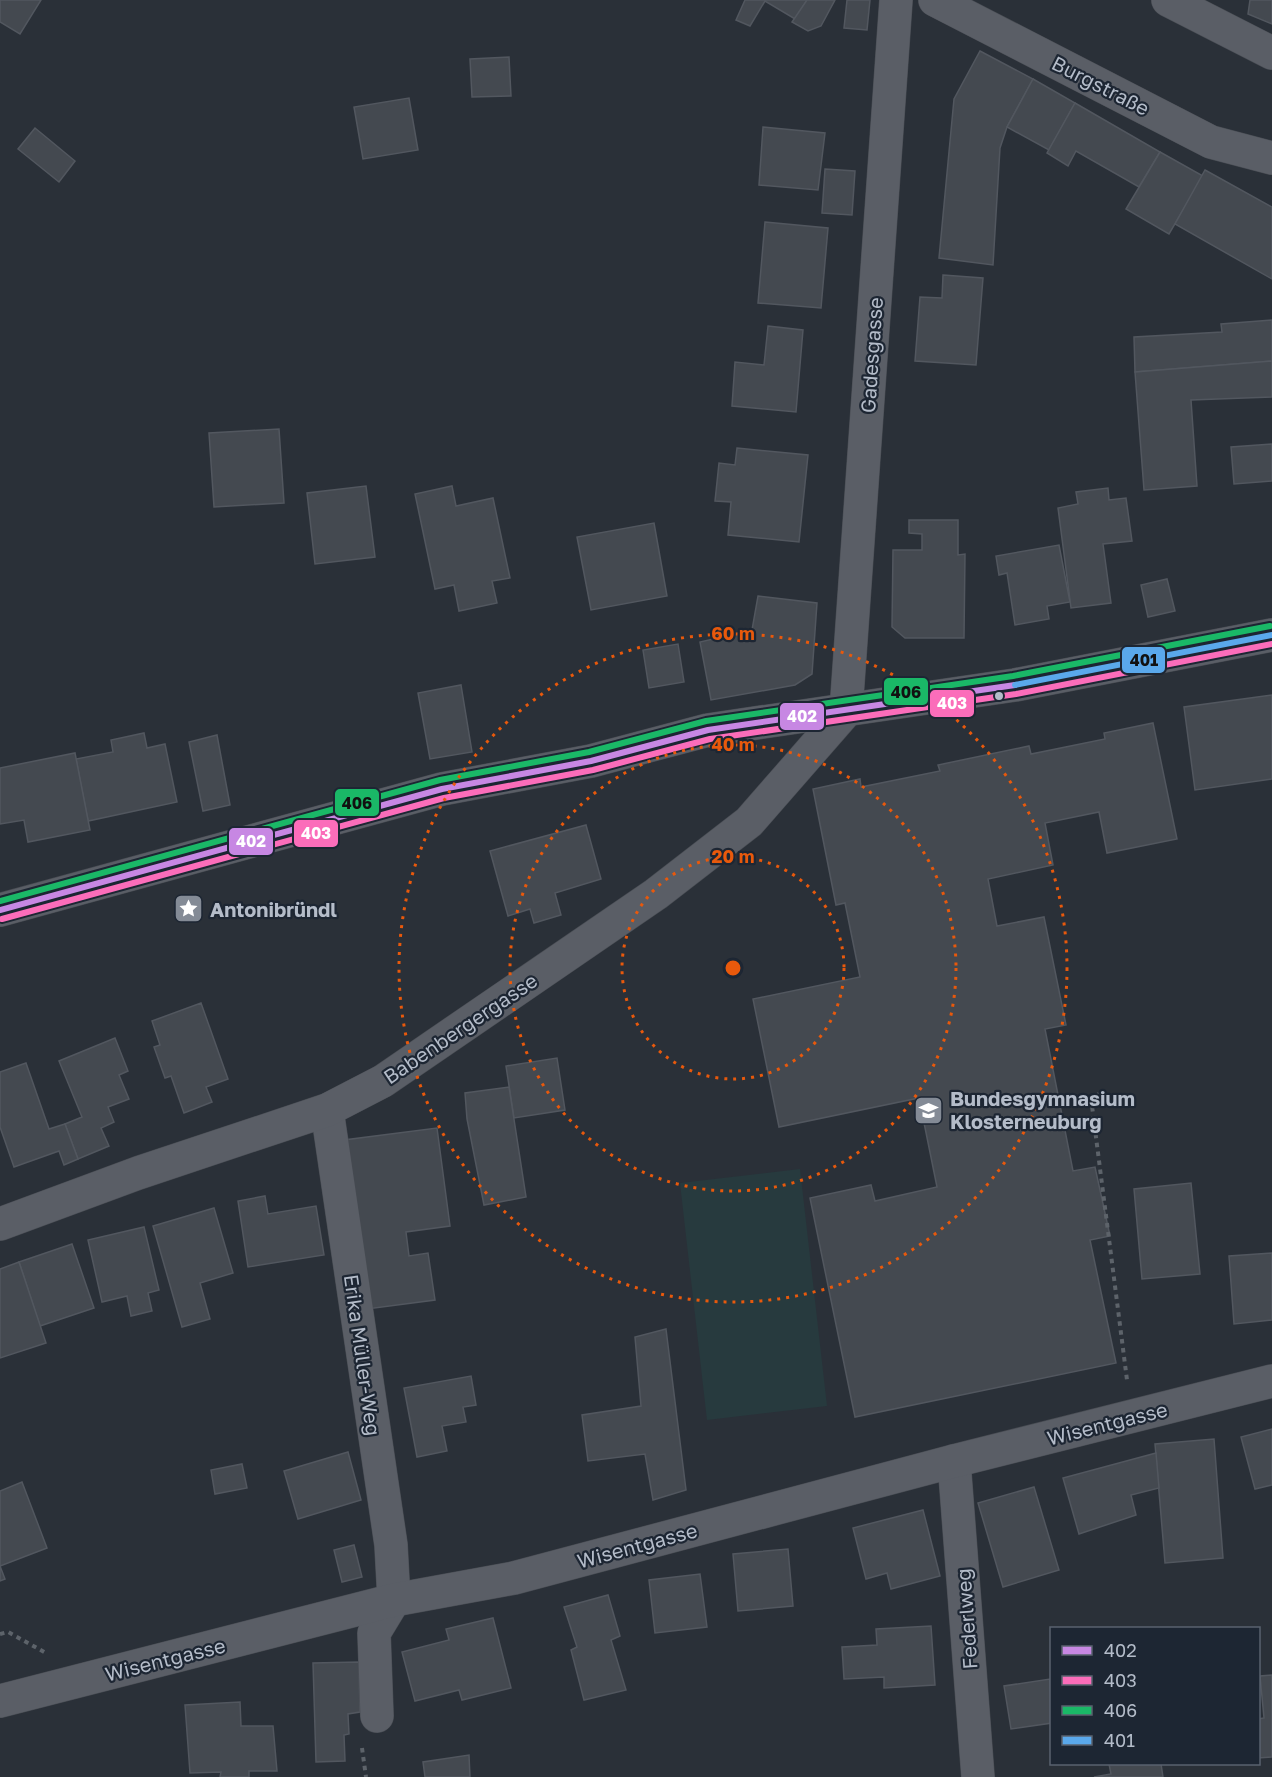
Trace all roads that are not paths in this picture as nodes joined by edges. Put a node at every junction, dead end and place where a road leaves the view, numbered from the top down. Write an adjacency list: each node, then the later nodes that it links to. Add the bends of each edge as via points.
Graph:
1 (896, 0): 7 (street, Gadesgasse)
2 (935, 0): 5 (street, Burgstraße, via 1211,141)
3 (1168, 0): 4 (street)
4 (1272, 53)
5 (1272, 158)
6 (1272, 635): 7 (street, via 1015,685)
7 (846, 711): 8 (street, via 708,730 591,760 442,789); 9 (street, Babenbergergasse, via 749,822 656,894 383,1081)
8 (0, 910)
9 (327, 1110): 10 (street, Babenbergergasse); 13 (street, Erika Müller-Weg, via 391,1545)
10 (0, 1224)
11 (1272, 1381): 12 (street, Wisentgasse)
12 (954, 1461): 13 (street, Wisentgasse, via 514,1578); 16 (street, Federlweg)
13 (394, 1600): 14 (street, Wisentgasse); 15 (street, via 374,1632)
14 (0, 1701)
15 (377, 1716)
16 (978, 1777)

